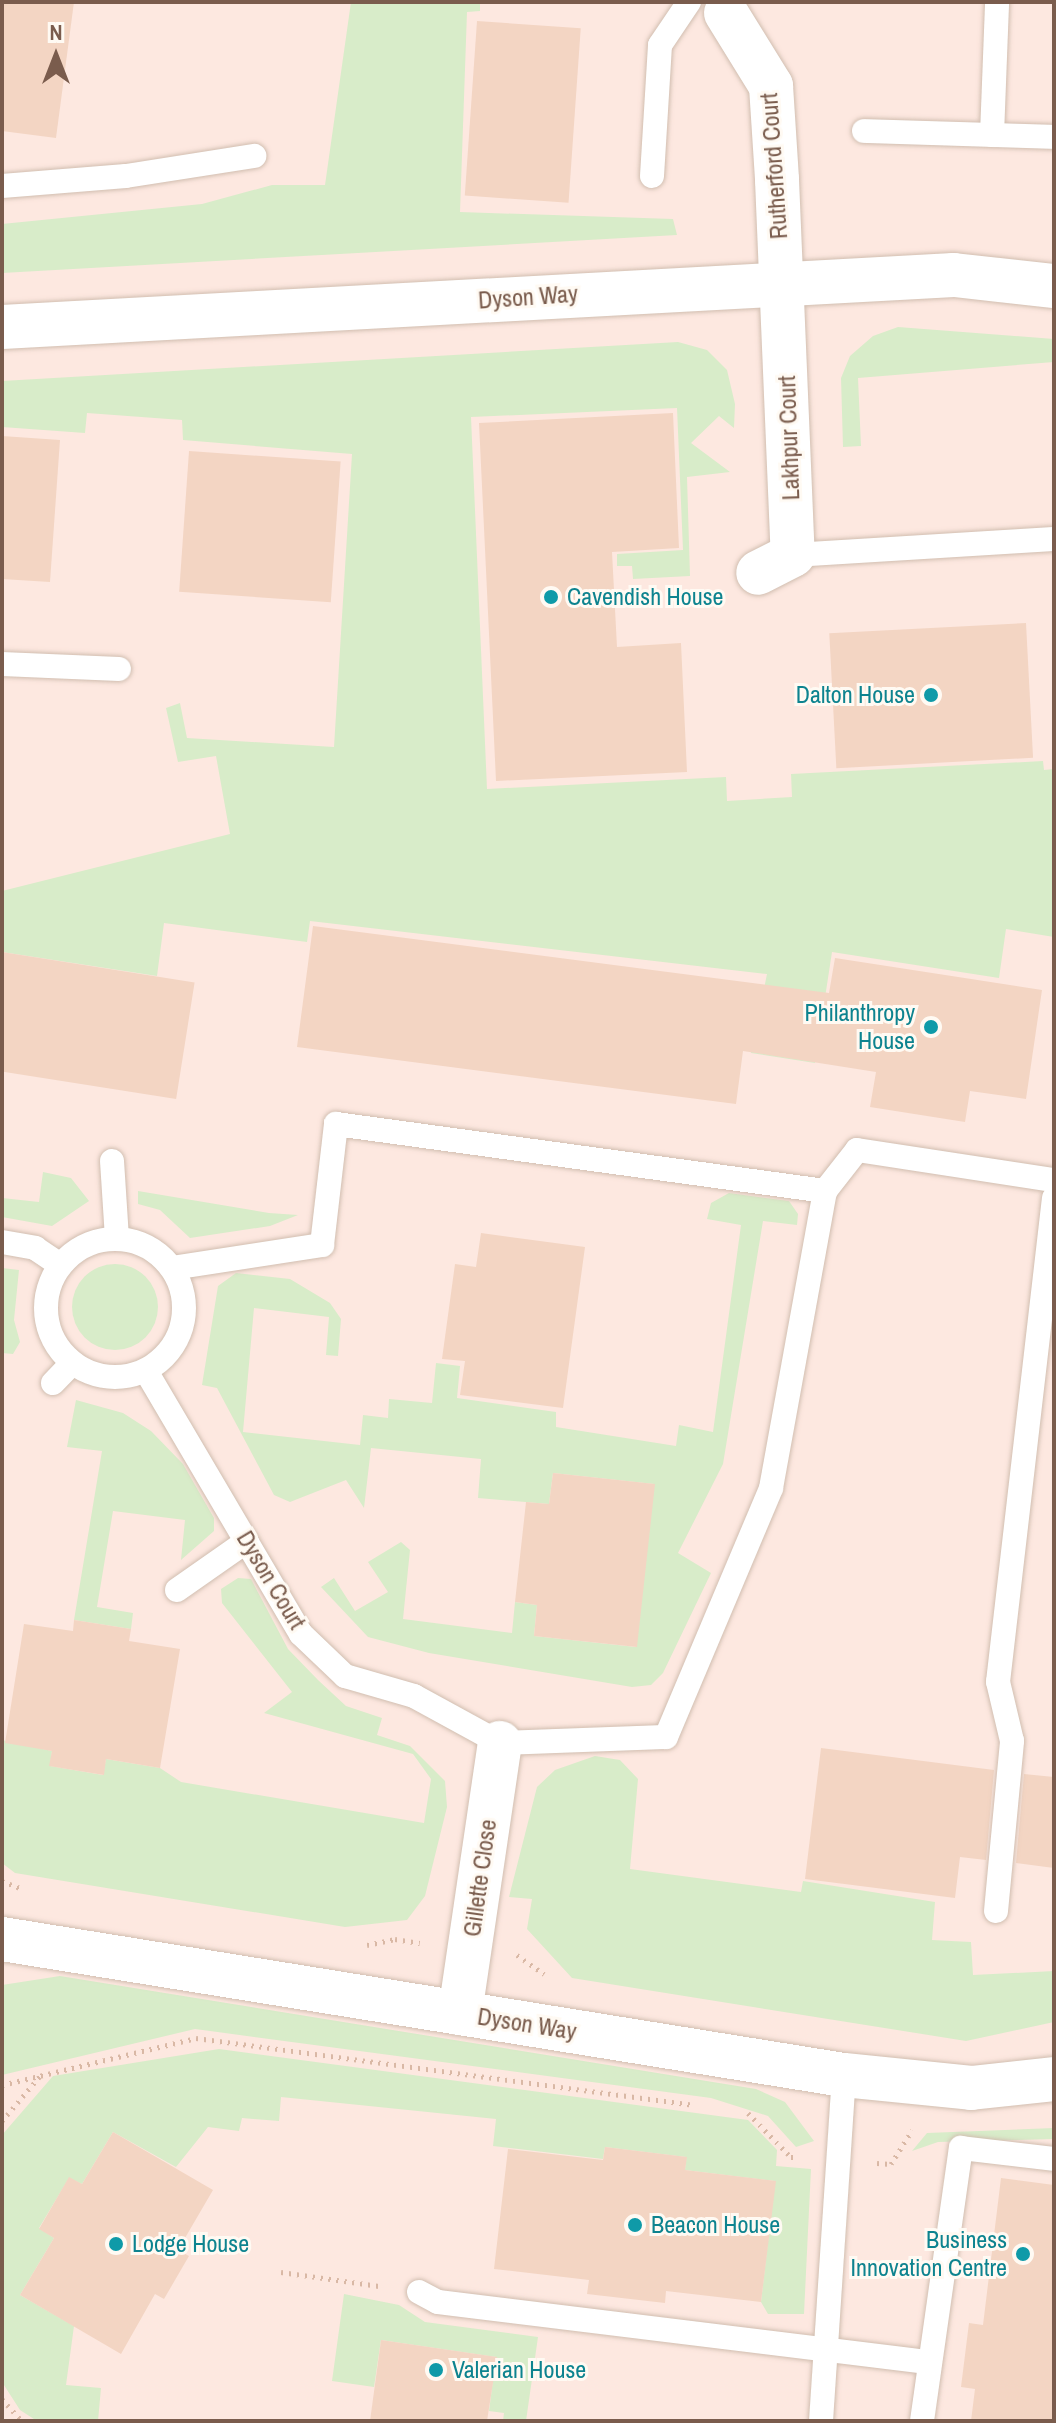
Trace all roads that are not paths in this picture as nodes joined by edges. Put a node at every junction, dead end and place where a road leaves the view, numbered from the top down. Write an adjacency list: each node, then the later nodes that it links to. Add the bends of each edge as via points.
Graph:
1 (997, 2): 4 (lane)
2 (720, 5): 7 (lane, via 660,45); 9 (street, Rutherford Court, via 771,86)
3 (864, 131): 4 (lane)
4 (992, 135): 5 (lane)
5 (1054, 137)
6 (254, 156): 8 (lane, via 126,176)
7 (652, 176)
8 (2, 186)
9 (782, 282): 10 (street, Dyson Way, via 954,275); 11 (street, Dyson Way); 13 (street, Lakhpur Court)
10 (1054, 286)
11 (2, 327)
12 (1054, 539): 13 (lane)
13 (775, 564)
14 (2, 664): 15 (lane)
15 (119, 669)
16 (112, 1161): 20 (lane)
17 (1054, 1180): 18 (lane, via 857,1150)
18 (825, 1191): 23 (lane, via 336,1124 322,1245); 29 (lane, via 771,1488 712,1640 666,1737)
19 (1054, 1198): 30 (lane, via 998,1682 1012,1741)
20 (117, 1239): 22 (lane, via 95,1241); 23 (lane, via 138,1242)
21 (2, 1242): 22 (lane, via 35,1248)
22 (60, 1265): 24 (lane, via 45,1306 52,1337)
23 (172, 1268): 25 (lane, via 184,1313 165,1357)
24 (72, 1363): 25 (lane, via 108,1377); 26 (lane)
25 (146, 1371): 27 (lane, Dyson Court)
26 (53, 1383)
27 (247, 1541): 28 (lane); 29 (lane, Dyson Court, via 301,1634 345,1676 414,1696)
28 (177, 1590)
29 (500, 1743): 32 (street, Gillette Close)
30 (996, 1911)
31 (2, 1939): 32 (street, Dyson Way)
32 (460, 2013): 33 (street, Dyson Way)
33 (844, 2075): 34 (street, Dyson Way, via 971,2088); 37 (lane)
34 (1054, 2079)
35 (1054, 2159): 38 (lane, via 961,2148)
36 (419, 2292): 37 (lane, via 438,2302)
37 (827, 2351): 38 (lane); 39 (lane)
38 (929, 2362): 40 (lane)
39 (821, 2421)
40 (922, 2421)

